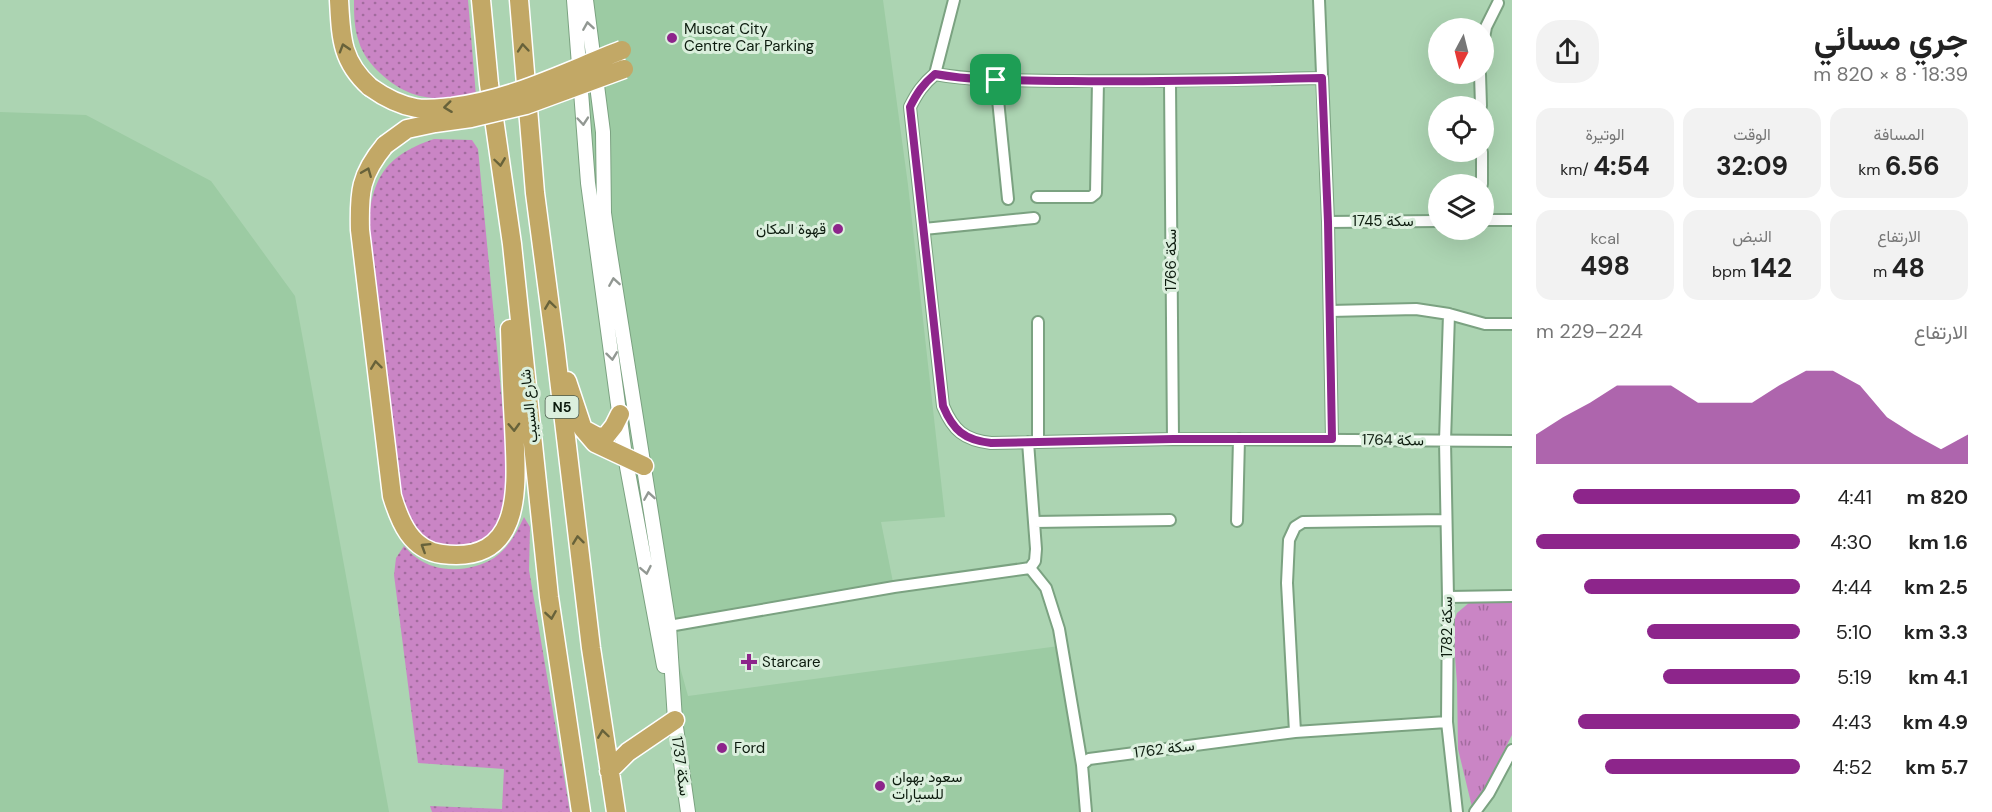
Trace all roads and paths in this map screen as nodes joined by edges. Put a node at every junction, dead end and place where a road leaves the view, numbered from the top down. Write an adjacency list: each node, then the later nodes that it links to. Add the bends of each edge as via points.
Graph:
1 (339, 0): 10 (highway, one-way to 1, bridge, via 495,100 417,108 383,96 358,75 348,61 340,36)
2 (481, 0): 25 (highway, شارع السيب / N5, one-way to 25)
3 (519, 0): 30 (highway, N5, one-way to 3, via 535,194)
4 (574, 0): 31 (street, one-way to 31, via 588,183)
5 (586, 0): 40 (street, one-way to 5, via 606,231 603,132)
6 (954, 0): 12 (street)
7 (1319, 0): 13 (street)
8 (1498, 3): 9 (street)
9 (1490, 18)
10 (622, 50)
11 (624, 69): 25 (highway, one-way to 11, bridge, via 507,264 514,507 507,525 485,549 456,556 435,553 407,533 392,496 360,230 363,181 371,162 385,145 407,129 526,105)
12 (935, 74): 14 (street); 24 (street, سكة 1764, via 917,92 910,107)
13 (1322, 78): 16 (street); 23 (street)
14 (996, 80): 15 (street); 18 (street)
15 (1098, 81): 16 (street); 17 (street, via 1096,193 1091,197)
16 (1170, 82): 33 (street, سكة 1766)
17 (1037, 196)
18 (1008, 200)
19 (1034, 219): 24 (street)
20 (1428, 220): 23 (street, سكة 1745)
21 (1494, 220): 22 (street)
22 (1512, 220)
23 (1328, 222): 26 (street)
24 (924, 229): 38 (street, سكة 1764, via 943,406 949,421 979,442)
25 (512, 244): 55 (highway, شارع السيب / N5, one-way to 55, via 549,597)
26 (1330, 311): 27 (street, via 1416,309); 35 (street)
27 (1449, 314): 29 (street, via 1485,324); 36 (street, سكة 1782)
28 (1038, 322): 38 (street)
29 (1512, 324)
30 (555, 345): 32 (highway); 54 (highway, N5, one-way to 30)
31 (620, 414): 32 (highway, via 606,436 598,437); 39 (street)
32 (583, 429): 39 (highway, via 595,443)
33 (1173, 439): 34 (street, سكة 1764); 38 (street, سكة 1764)
34 (1239, 439): 35 (street, سكة 1764); 42 (street)
35 (1332, 439): 36 (street, سكة 1764)
36 (1445, 441): 37 (street, سكة 1764); 43 (street, سكة 1782)
37 (1512, 441)
38 (1033, 442): 44 (street)
39 (625, 456): 40 (highway); 49 (street, one-way to 49)
40 (644, 466): 48 (street, one-way to 40)
41 (1170, 520): 44 (street)
42 (1237, 520)
43 (1446, 520): 47 (street, سكة 1782); 51 (street, via 1303,522 1295,527 1289,540 1287,583)
44 (1034, 522): 45 (street, via 1035,561)
45 (1030, 568): 48 (street); 53 (street, via 1046,588 1059,629)
46 (1512, 596): 47 (street)
47 (1448, 597): 50 (street, سكة 1782)
48 (669, 626): 49 (street)
49 (675, 720): 54 (highway, via 628,752); 57 (street, سكة 1737)
50 (1447, 722): 51 (street, سكة 1762); 59 (street, سكة 1782)
51 (1295, 732): 53 (street, سكة 1762, via 1089,759)
52 (1512, 750): 60 (street)
53 (1082, 765): 58 (street)
54 (609, 771): 56 (highway, N5)
55 (581, 812)
56 (616, 812)
57 (688, 812)
58 (1086, 812)
59 (1457, 812)
60 (1475, 812)

